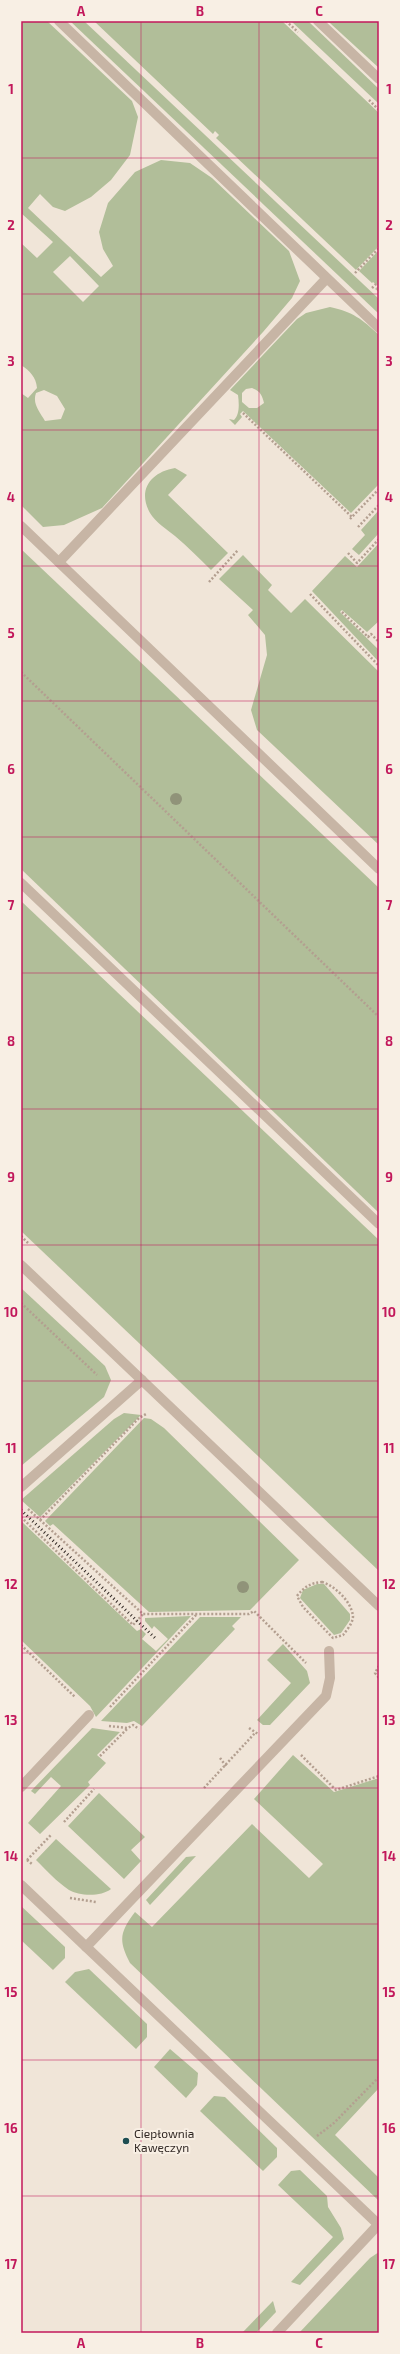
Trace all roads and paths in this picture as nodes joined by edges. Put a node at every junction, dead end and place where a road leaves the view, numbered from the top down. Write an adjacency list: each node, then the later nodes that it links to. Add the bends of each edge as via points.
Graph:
1 (59, 21): 6 (lane)
2 (318, 21): 3 (lane)
3 (379, 79)
4 (379, 248): 5 (path)
5 (355, 273)
6 (326, 279): 9 (lane); 18 (lane)
7 (376, 284): 8 (path)
8 (372, 288)
9 (379, 328)
10 (242, 413): 11 (path, via 351,518)
11 (379, 489)
12 (379, 505): 14 (path)
13 (21, 526): 18 (lane)
14 (358, 527)
15 (379, 539): 17 (path, via 357,563)
16 (238, 550): 19 (path)
17 (348, 553)
18 (59, 562): 25 (lane)
19 (209, 582)
20 (310, 594): 23 (path)
21 (342, 612): 22 (path, via 368,636 371,634)
22 (379, 642)
23 (379, 666)
24 (21, 672): 27 (path)
25 (379, 868)
26 (21, 883): 28 (lane)
27 (379, 1017)
28 (379, 1224)
29 (21, 1265): 32 (lane)
30 (21, 1303): 31 (path)
31 (97, 1375)
32 (142, 1380): 34 (lane); 39 (lane)
33 (148, 1413): 37 (path, via 139,1418)
34 (21, 1487)
35 (26, 1506): 37 (path)
36 (21, 1517): 40 (path, via 133,1625)
37 (40, 1520): 40 (path)
38 (331, 1585): 38 (path, via 347,1601 353,1616 343,1635 333,1638 297,1596 303,1588 312,1583 322,1582)
39 (379, 1606)
40 (143, 1614): 41 (path)
41 (198, 1614): 42 (path, via 254,1612); 49 (path)
42 (282, 1638): 43 (path); 46 (path)
43 (279, 1640)
44 (21, 1645): 49 (path, via 86,1708)
45 (329, 1651): 67 (lane, via 330,1678 326,1696)
46 (309, 1665)
47 (379, 1666): 48 (path, via 375,1673)
48 (379, 1678)
49 (89, 1719): 50 (path); 57 (lane)
50 (128, 1728): 52 (path, via 133,1725); 55 (path)
51 (249, 1728): 53 (path, via 257,1734)
52 (139, 1729)
53 (263, 1734)
54 (299, 1753): 56 (path, via 336,1790)
55 (100, 1756)
56 (379, 1776)
57 (21, 1787)
58 (94, 1789): 59 (path)
59 (64, 1822)
60 (51, 1835): 61 (path)
61 (27, 1860): 62 (path); 63 (path)
62 (24, 1863)
63 (36, 1868)
64 (21, 1885): 67 (lane)
65 (64, 1894): 66 (path, via 70,1898 93,1903)
66 (99, 1901)
67 (86, 1947): 70 (lane)
68 (379, 2077): 69 (path, via 334,2123)
69 (314, 2139)
70 (379, 2225): 71 (lane)
71 (277, 2333)

